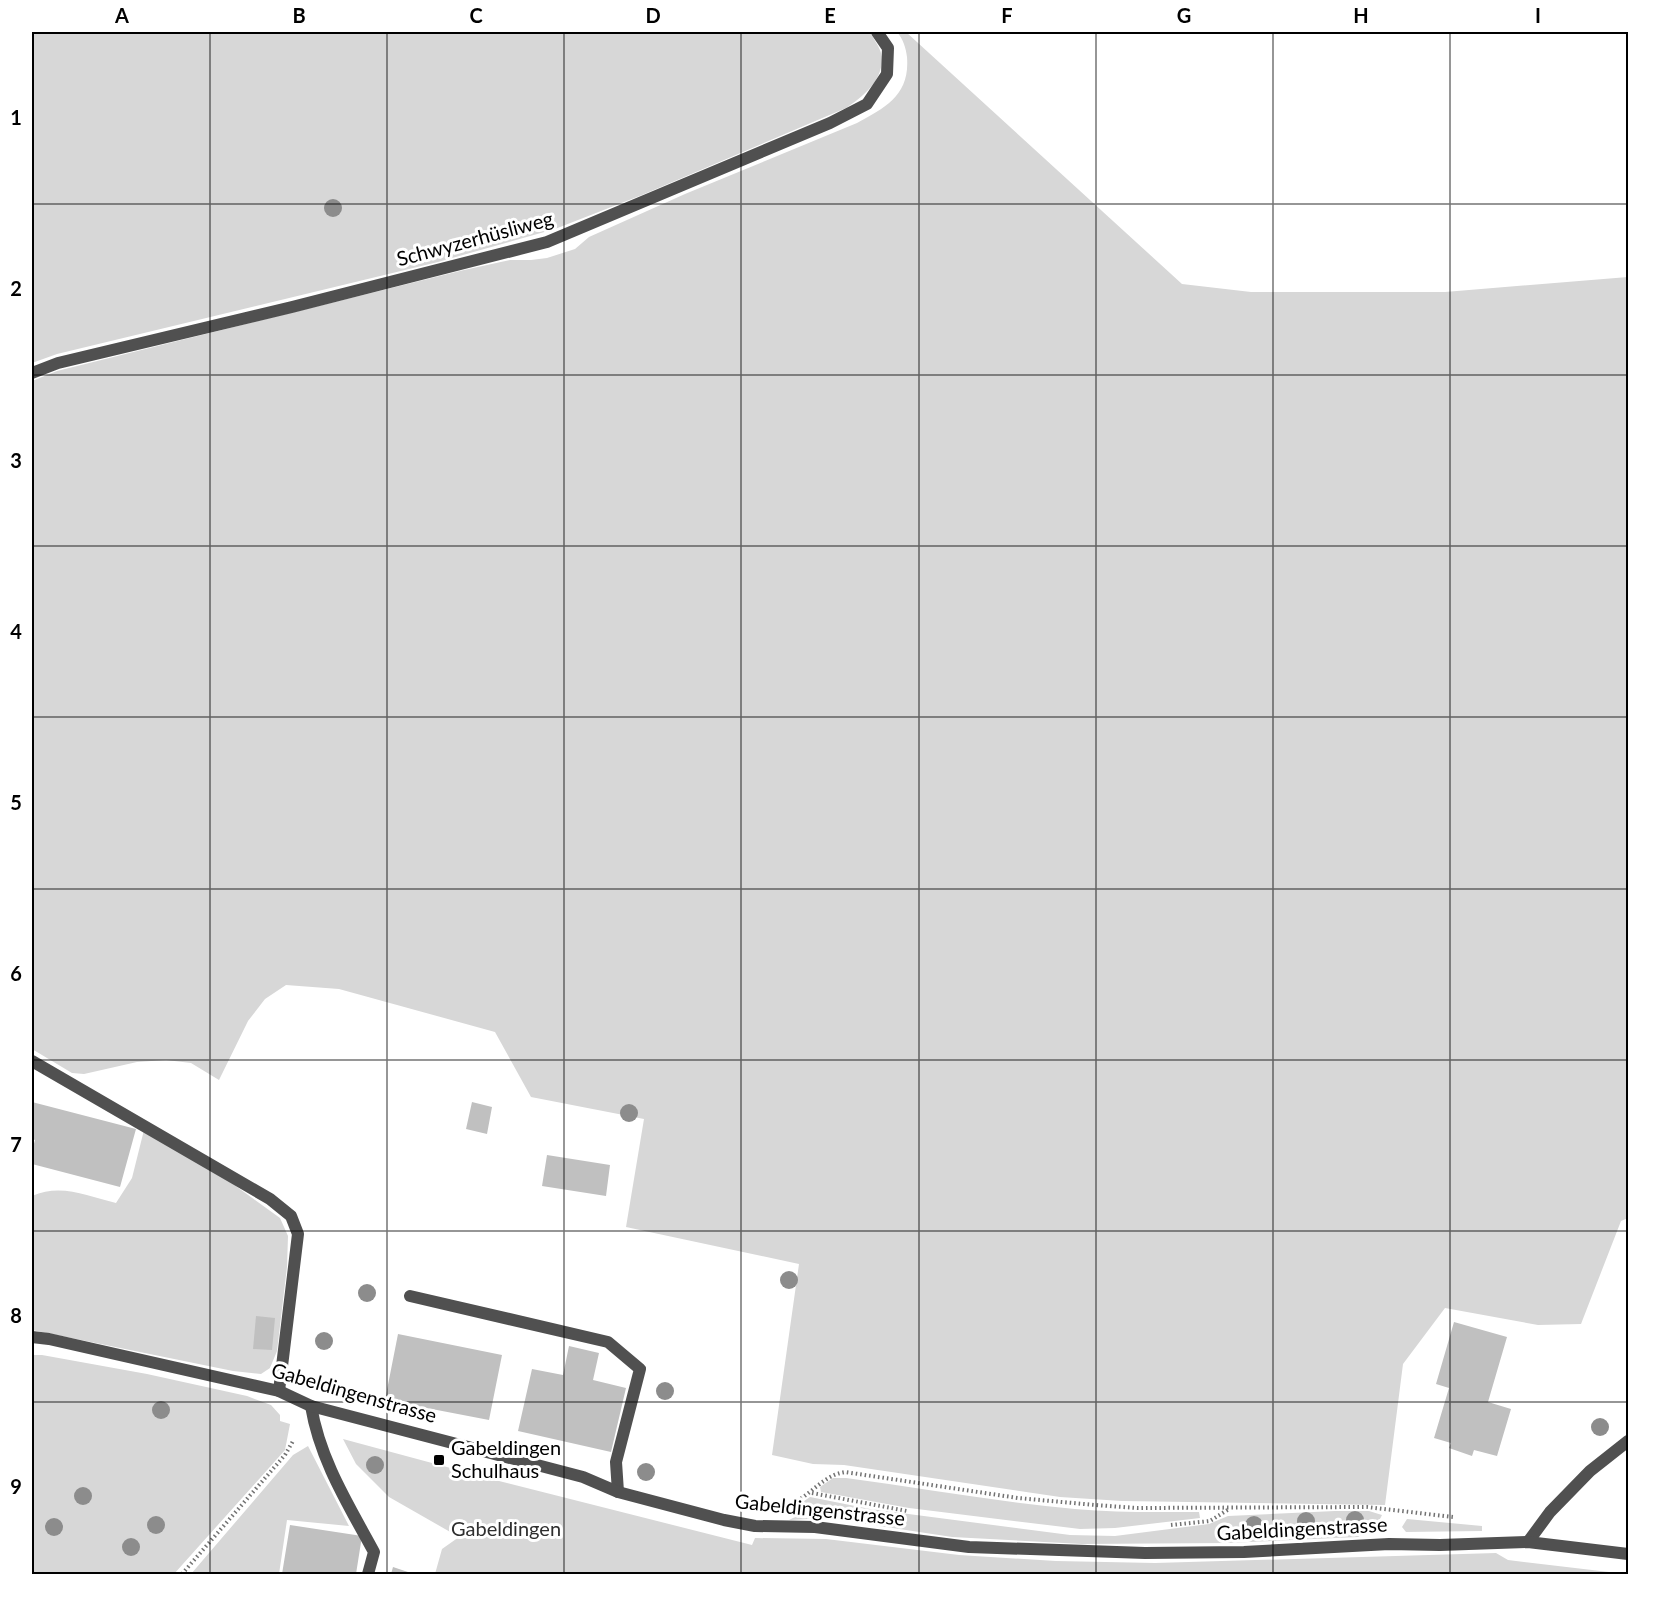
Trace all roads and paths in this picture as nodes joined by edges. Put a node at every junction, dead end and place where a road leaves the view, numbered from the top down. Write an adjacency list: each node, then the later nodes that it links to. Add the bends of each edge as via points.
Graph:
1 (877, 32): 2 (street, Schwyzerhüsliweg, via 888,48 887,74 867,104 547,242 58,363)
2 (32, 373)
3 (32, 1060): 6 (street, via 270,1199 291,1216 298,1234)
4 (410, 1296): 9 (street, via 608,1342 640,1370 615,1462)
5 (32, 1337): 6 (street, Gabeldingenstrasse)
6 (279, 1391): 7 (street, Gabeldingenstrasse)
7 (311, 1406): 9 (street, Gabeldingenstrasse, via 583,1477); 18 (path, via 285,1455); 19 (street, via 330,1473 374,1552)
8 (1629, 1441): 16 (street, via 1590,1471 1550,1512)
9 (618, 1492): 16 (street, Gabeldingenstrasse, via 755,1526 815,1527 969,1547 1134,1553)
10 (811, 1493): 11 (path); 12 (path, via 823,1480 845,1472 1018,1498 1137,1508); 13 (path)
11 (792, 1504)
12 (1230, 1508): 14 (path, via 1367,1507); 15 (path, via 1210,1521)
13 (909, 1511)
14 (1460, 1519)
15 (1166, 1526)
16 (1528, 1542): 17 (street, Gabeldingenstrasse)
17 (1629, 1554)
18 (182, 1575)
19 (368, 1575)

